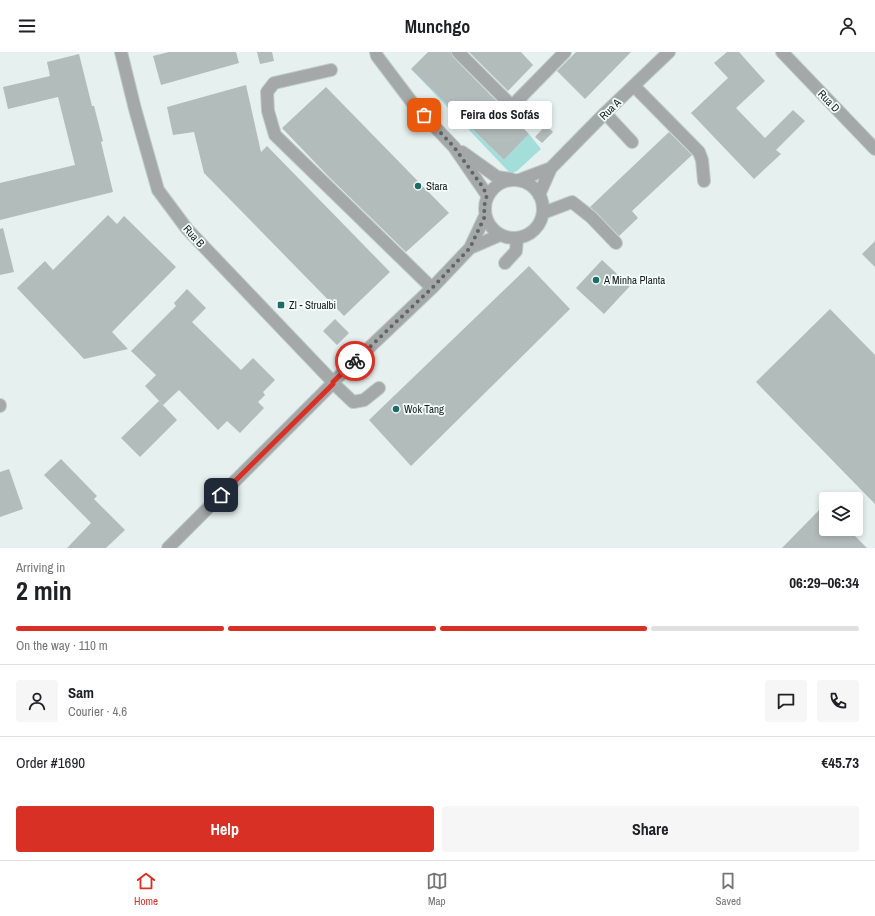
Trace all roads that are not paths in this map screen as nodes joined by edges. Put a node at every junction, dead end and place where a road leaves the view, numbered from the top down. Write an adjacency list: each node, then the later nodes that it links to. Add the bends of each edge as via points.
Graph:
1 (121, 52): 26 (street, Rua B, via 158,190 186,229)
2 (376, 52): 11 (street, via 414,105)
3 (458, 52): 4 (street, via 512,106)
4 (565, 52)
5 (669, 52): 8 (street, Rua A)
6 (782, 52): 12 (street, Rua D)
7 (331, 70): 25 (street, via 274,83 267,92 268,111 275,135)
8 (634, 86): 9 (street, Rua A); 15 (street, via 700,152)
9 (605, 113): 10 (street); 13 (street, Rua A)
10 (632, 142)
11 (454, 147): 14 (street, via 497,177); 17 (street)
12 (875, 150)
13 (551, 168): 14 (street, Rua A); 16 (street, Rua A)
14 (516, 179): 16 (street, via 531,185); 17 (street, via 498,184)
15 (704, 181)
16 (539, 194): 18 (street)
17 (487, 195): 19 (street)
18 (543, 212): 21 (street, via 534,230); 22 (street, via 572,202)
19 (485, 216): 20 (street, via 493,230); 23 (street)
20 (500, 234): 21 (street); 23 (street)
21 (517, 238): 24 (street, via 516,251)
22 (616, 243)
23 (470, 248): 25 (street)
24 (505, 262)
25 (432, 288): 26 (street)
26 (333, 383): 27 (street, Rua B, via 353,402 364,400); 28 (street)
27 (379, 388)
28 (168, 548)

